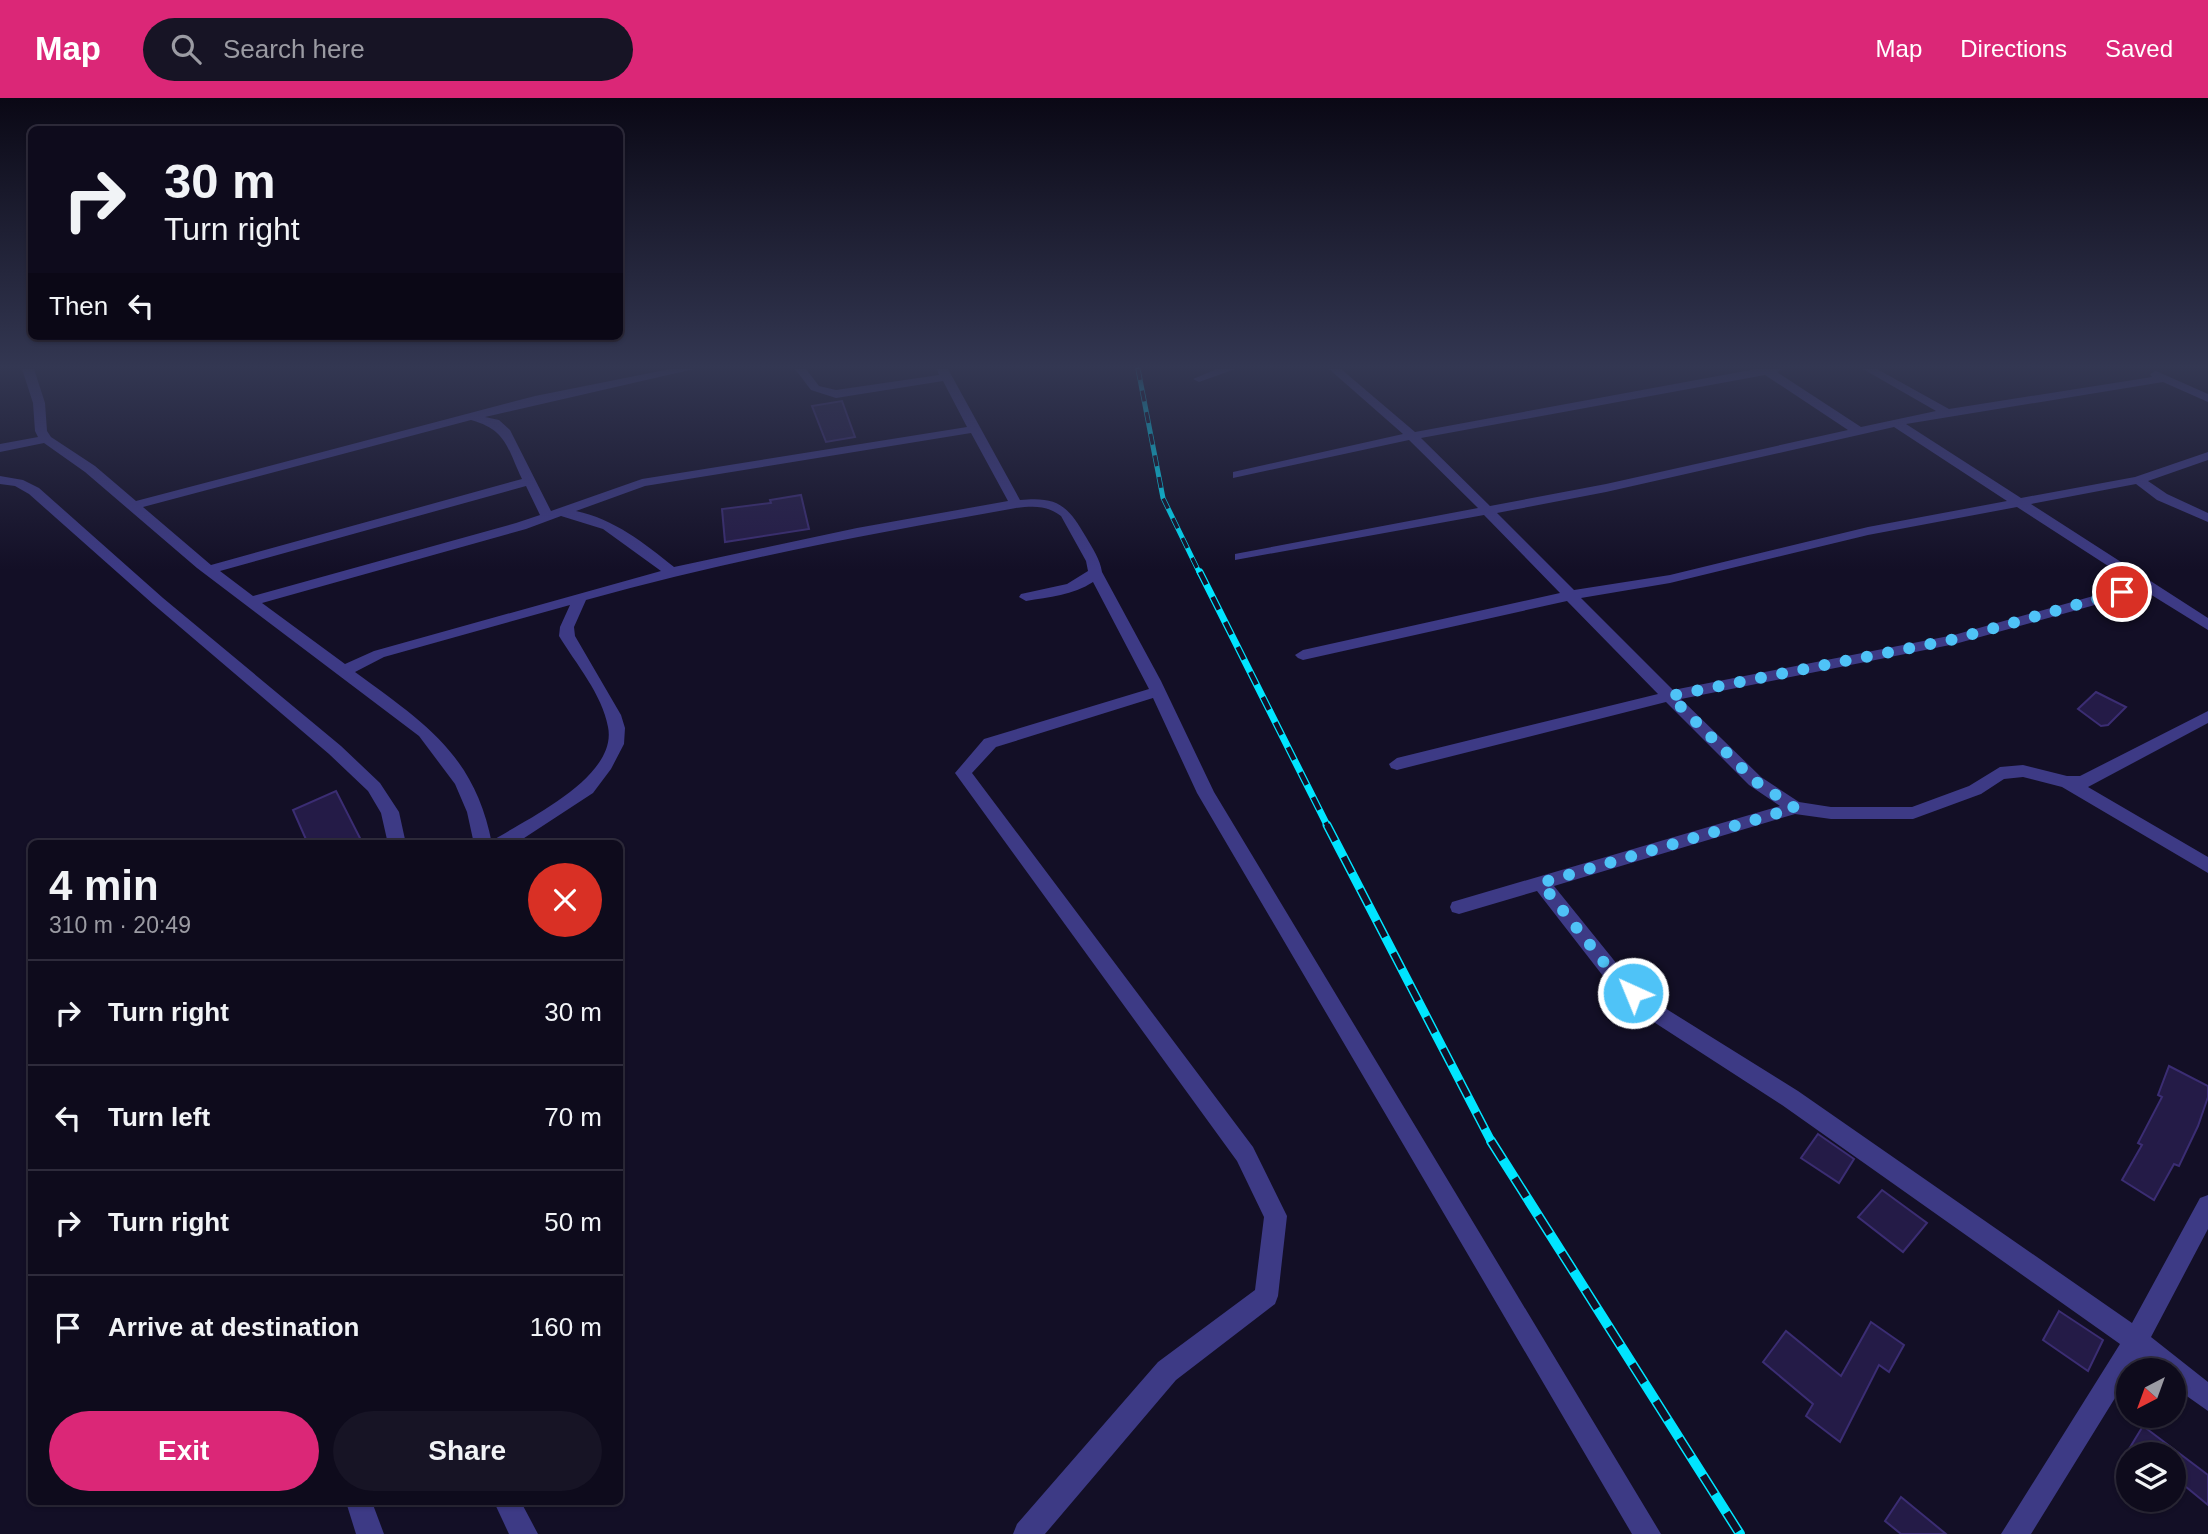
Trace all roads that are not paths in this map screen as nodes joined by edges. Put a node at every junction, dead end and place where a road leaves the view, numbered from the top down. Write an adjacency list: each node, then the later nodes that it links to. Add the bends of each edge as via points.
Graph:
1 (44, 436): 9 (street)
2 (399, 436): 18 (street)
3 (506, 436): 15 (street)
4 (932, 436): 20 (street, via 642,483)
5 (979, 436): 17 (street)
6 (1412, 436): 12 (street); 19 (street)
7 (1842, 436): 19 (street, via 1606,488)
8 (1916, 436): 16 (street)
9 (46, 439): 10 (street); 18 (street)
10 (0, 448)
11 (2208, 456): 14 (street)
12 (1238, 475)
13 (0, 480): 40 (street, via 33,491 335,750 374,787 390,812)
14 (2138, 480): 16 (street); 21 (street)
15 (528, 481): 20 (street); 23 (street)
16 (2015, 502): 26 (street); 27 (street, via 1868,531 1670,579)
17 (1016, 504): 24 (street); 25 (street, via 1035,502 1066,514)
18 (133, 506): 23 (street)
19 (1486, 509): 22 (street); 27 (street)
20 (555, 515): 24 (street, via 584,515 617,530); 30 (street)
21 (2208, 518)
22 (1240, 557)
23 (209, 570): 30 (street)
24 (671, 572): 28 (street)
25 (1095, 572): 29 (street, via 1071,588); 34 (street)
26 (2146, 586): 31 (street); 35 (street, via 1955,639)
27 (1573, 595): 32 (street); 35 (street)
28 (582, 596): 33 (street, via 379,654); 42 (street, via 567,636 612,713 617,738 587,789)
29 (1026, 597)
30 (251, 601): 33 (street)
31 (2208, 625)
32 (1303, 655)
33 (345, 671): 41 (street, via 425,732 448,758 467,786)
34 (1158, 691): 53 (street, via 990,743 963,773 1245,1154 1276,1216 1266,1296 1167,1371); 54 (street, via 1206,793)
35 (1670, 696): 37 (street); 39 (street, via 1755,781)
36 (2208, 716): 38 (street, via 2083,782)
37 (1397, 764)
38 (2067, 782): 39 (street, via 2023,771 2000,773 1975,790 1913,813); 43 (street)
39 (1795, 808): 44 (street)
40 (396, 840)
41 (482, 840)
42 (507, 840)
43 (2208, 866)
44 (1541, 883): 45 (street); 47 (street, via 1610,970 1653,1011 1734,1059)
45 (1459, 907)
46 (2208, 1206): 47 (street)
47 (2136, 1341): 48 (street); 55 (street)
48 (2208, 1398)
49 (360, 1505): 51 (street)
50 (509, 1505): 52 (street)
51 (370, 1534)
52 (524, 1534)
53 (1027, 1534)
54 (1647, 1534)
55 (2015, 1534)

